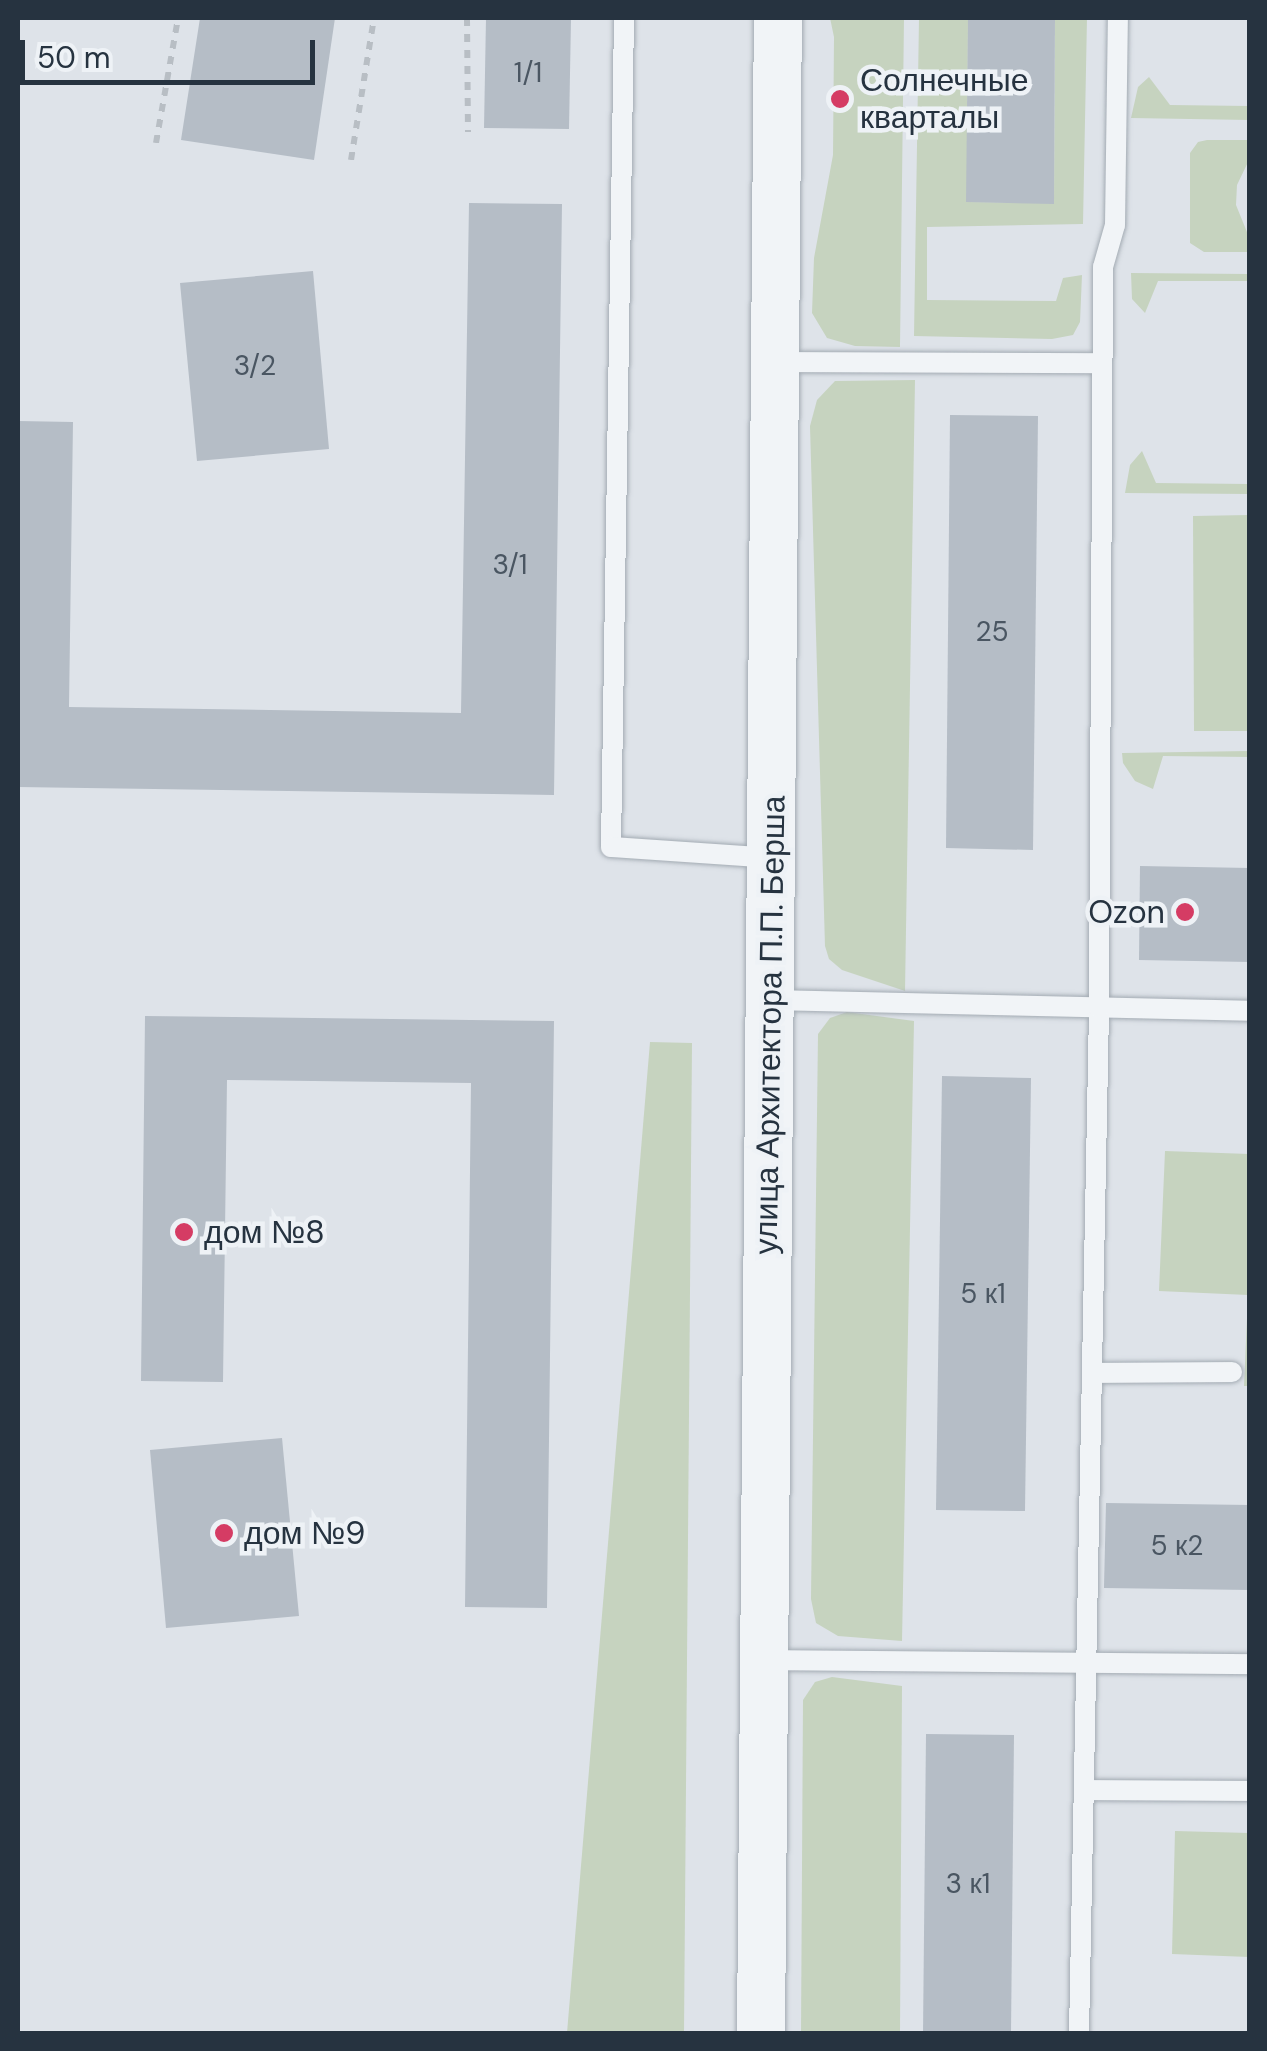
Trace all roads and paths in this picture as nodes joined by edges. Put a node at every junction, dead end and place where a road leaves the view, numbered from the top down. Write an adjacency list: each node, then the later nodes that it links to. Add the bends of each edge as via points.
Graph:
1 (178, 18): 8 (path)
2 (374, 18): 9 (path)
3 (467, 18): 7 (path)
4 (624, 18): 12 (lane, via 611,847)
5 (778, 18): 10 (street, улица Архитектора П.П. Берша)
6 (1118, 18): 11 (lane, via 1114,225 1102,267)
7 (468, 132)
8 (156, 143)
9 (351, 160)
10 (775, 362): 11 (lane); 12 (street, улица Архитектора П.П. Берша)
11 (1102, 364): 14 (lane)
12 (771, 858): 13 (street, улица Архитектора П.П. Берша)
13 (770, 1000): 14 (lane); 18 (street, улица Архитектора П.П. Берша)
14 (1099, 1008): 15 (lane); 17 (lane)
15 (1250, 1011)
16 (1232, 1372): 17 (lane)
17 (1092, 1373): 19 (lane)
18 (764, 1660): 19 (lane); 23 (street, улица Архитектора П.П. Берша)
19 (1086, 1660): 20 (lane); 21 (lane)
20 (1250, 1664)
21 (1084, 1790): 22 (lane); 24 (lane)
22 (1250, 1792)
23 (761, 2034)
24 (1079, 2034)

